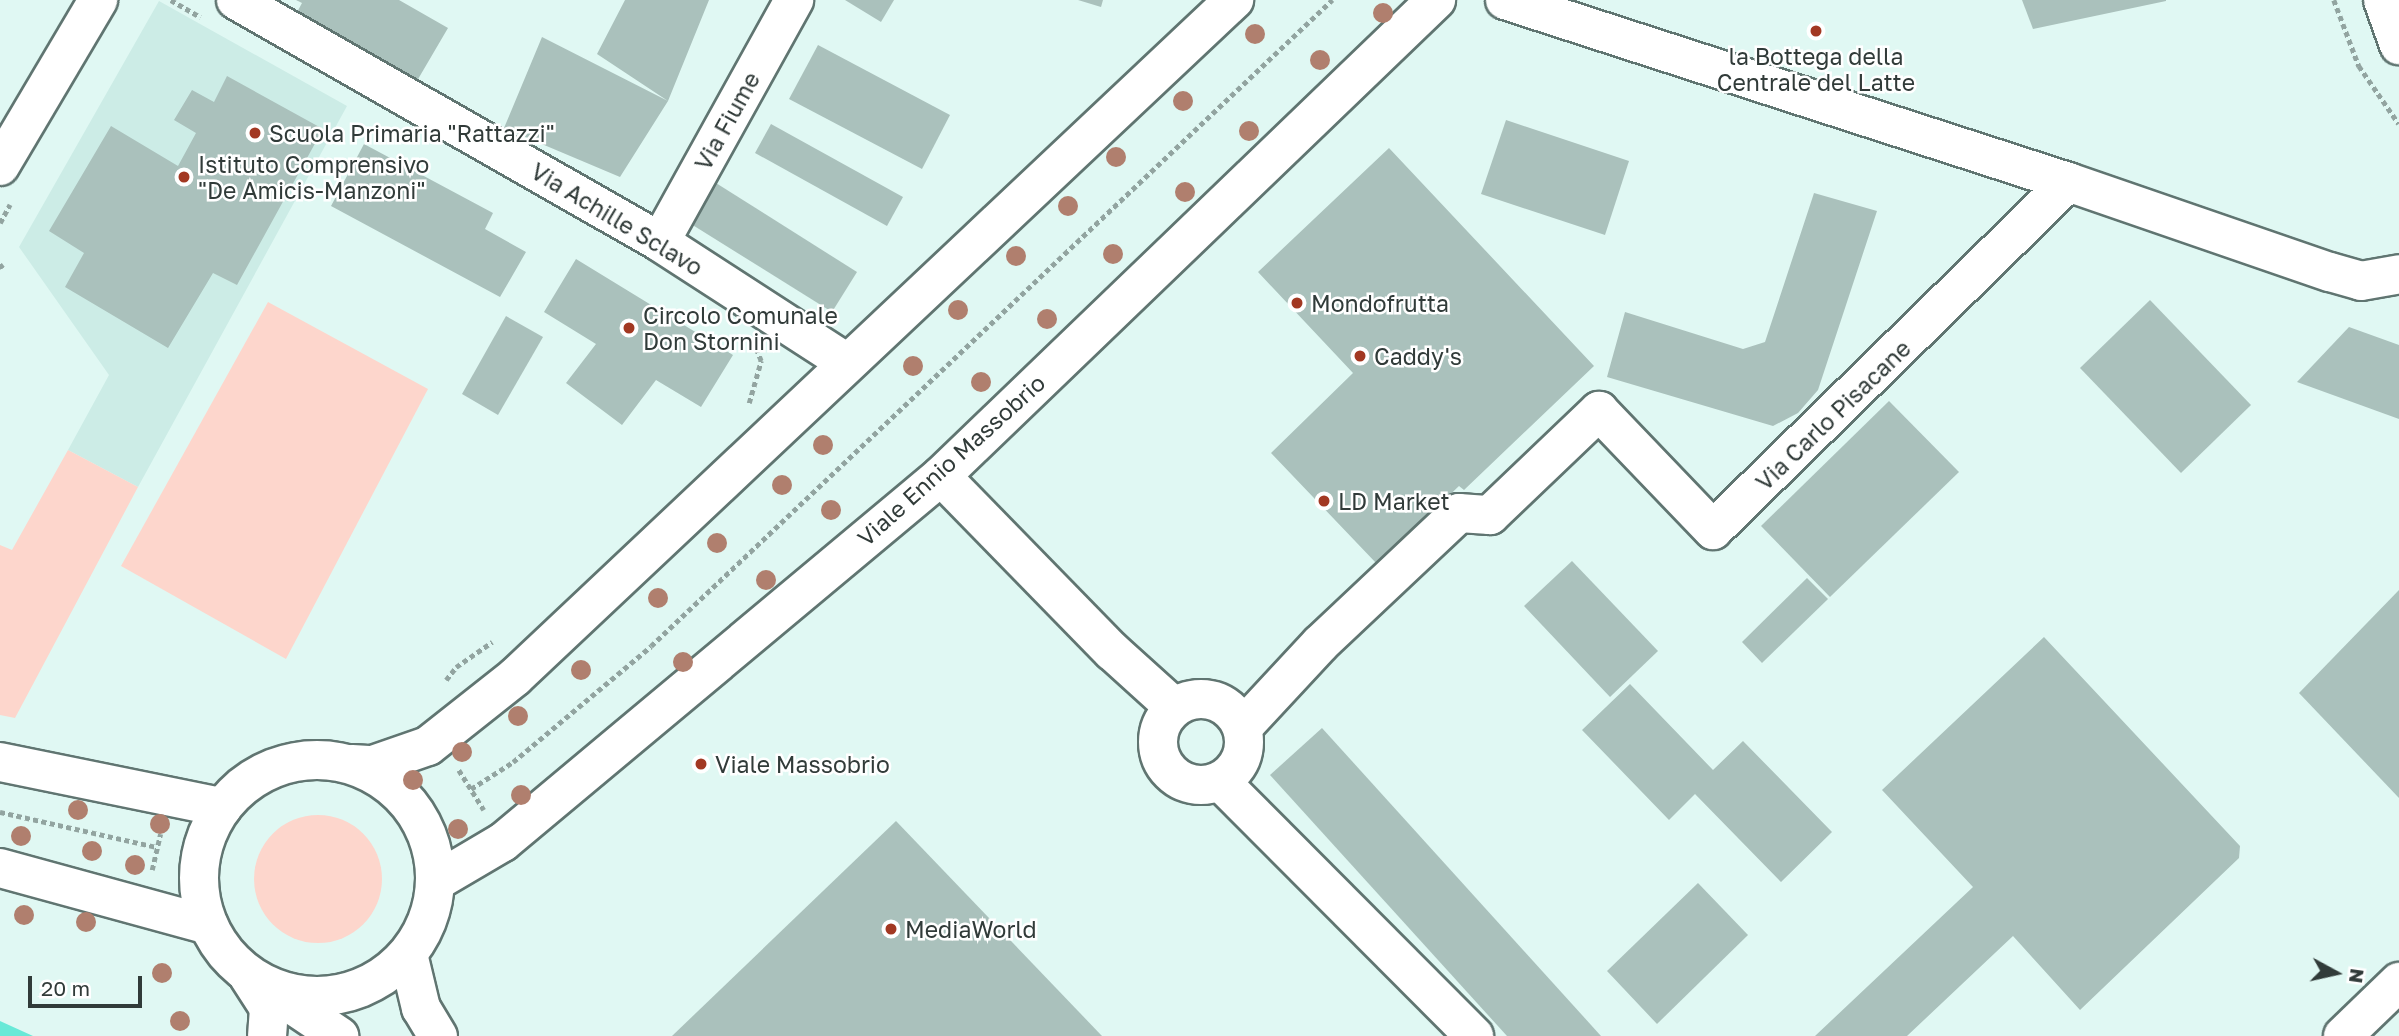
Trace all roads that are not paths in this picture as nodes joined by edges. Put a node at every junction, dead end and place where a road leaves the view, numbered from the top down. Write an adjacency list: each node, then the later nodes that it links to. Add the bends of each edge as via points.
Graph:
1 (98, 0): 9 (street)
2 (793, 0): 11 (street, Via Fiume)
3 (1234, 0): 13 (street)
4 (1436, 0): 14 (street, Viale Ennio Massobrio)
5 (1504, 0): 10 (street)
6 (2383, 0): 8 (street)
7 (222, 11): 11 (street, Via Achille Sclavo)
8 (2399, 45)
9 (0, 166)
10 (2068, 182): 12 (street, via 2361,281); 16 (street, Via Carlo Pisacane, via 1713,530 1599,411 1490,515 1459,513 1320,644)
11 (660, 242): 13 (street, Via Achille Sclavo)
12 (2399, 274)
13 (847, 363): 18 (street, via 515,677 439,738 398,759)
14 (941, 476): 15 (street); 22 (street, Viale Ennio Massobrio, via 503,842)
15 (1169, 714): 16 (street, via 1197,698); 19 (street, via 1158,747 1170,772 1193,785)
16 (1232, 716): 19 (street, via 1243,751)
17 (0, 762): 20 (street)
18 (352, 764): 20 (street, via 316,759 280,765 247,782); 22 (street, via 386,782 413,809 430,844)
19 (1227, 776): 30 (street)
20 (222, 807): 23 (street, via 203,844 198,885)
21 (0, 868): 23 (street)
22 (435, 883): 24 (street, via 428,920)
23 (208, 925): 25 (street, via 225,953)
24 (408, 954): 25 (street, via 365,987 337,995 308,997 276,990); 29 (street, via 421,1008)
25 (248, 975): 27 (street, via 269,1008); 28 (street)
26 (2399, 982): 31 (street)
27 (267, 1036)
28 (339, 1036)
29 (438, 1036)
30 (1474, 1036)
31 (2343, 1036)

